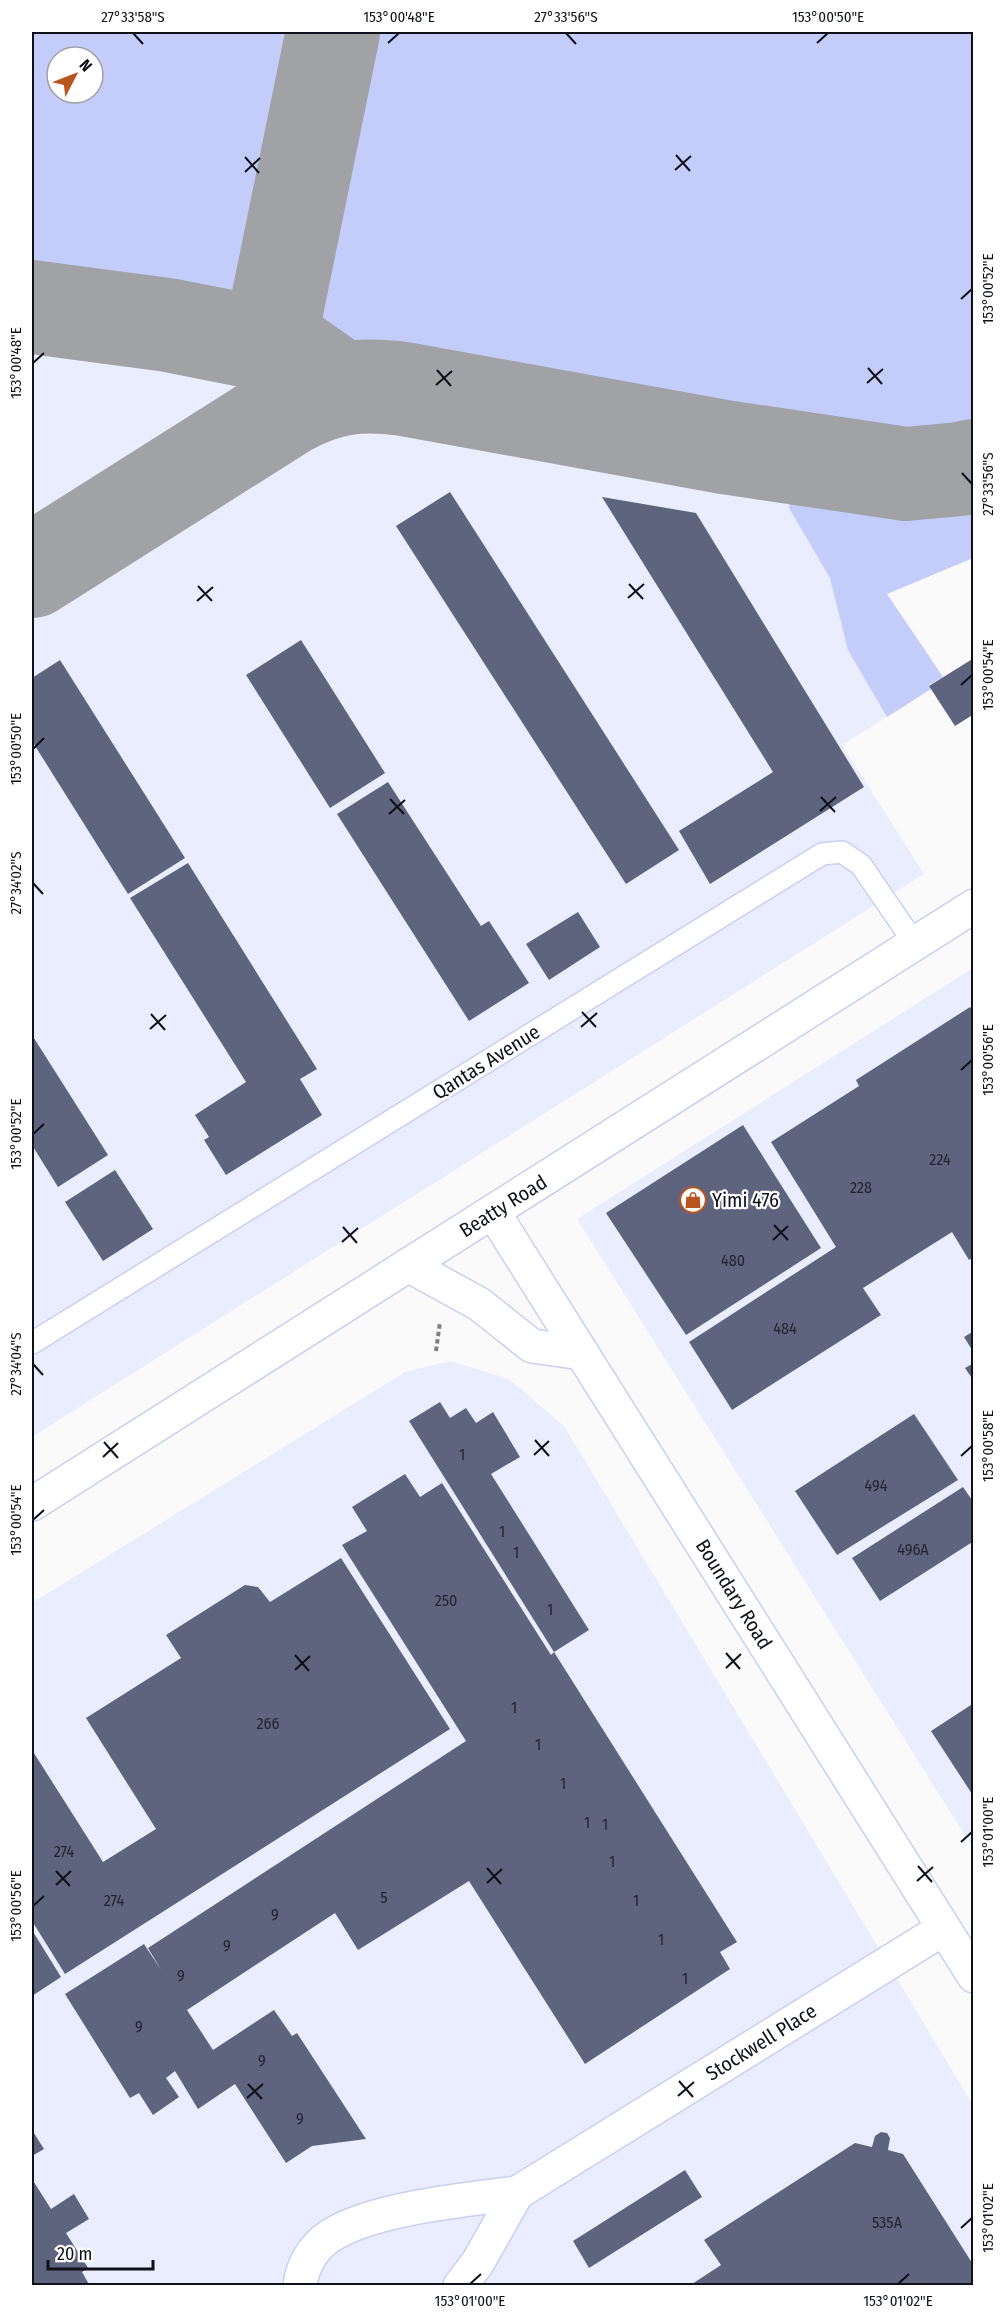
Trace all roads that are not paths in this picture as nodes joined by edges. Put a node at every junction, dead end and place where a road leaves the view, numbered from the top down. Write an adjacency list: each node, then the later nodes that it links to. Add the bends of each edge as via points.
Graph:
1 (974, 906): 2 (main road, Beatty Road)
2 (915, 944): 3 (main road, Beatty Road); 5 (lane, Qantas Avenue, via 861,865 842,852 822,854)
3 (493, 1212): 4 (main road, Beatty Road); 6 (main road, Boundary Road)
4 (408, 1264): 6 (main road, via 479,1304 532,1346); 7 (main road, Beatty Road)
5 (32, 1343)
6 (582, 1353): 8 (main road, Boundary Road)
7 (32, 1504)
8 (943, 1929): 9 (main road, Boundary Road); 10 (main road, Stockwell Place)
9 (974, 1976)
10 (517, 2193): 11 (main road, Stockwell Place, via 449,2202 353,2225 329,2237 310,2255); 12 (main road, Stockwell Place)
11 (300, 2286)
12 (460, 2286)

